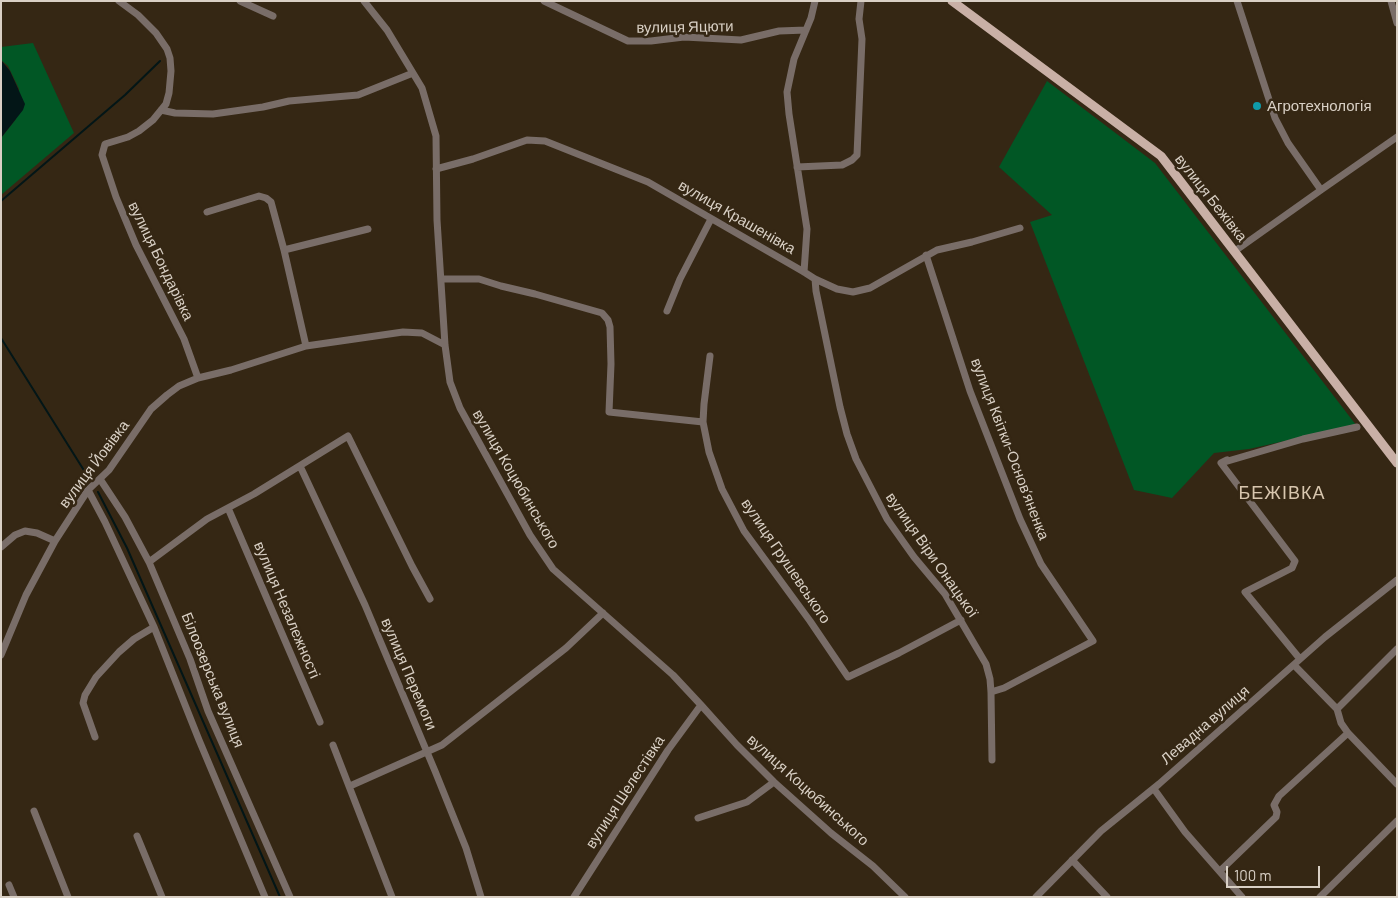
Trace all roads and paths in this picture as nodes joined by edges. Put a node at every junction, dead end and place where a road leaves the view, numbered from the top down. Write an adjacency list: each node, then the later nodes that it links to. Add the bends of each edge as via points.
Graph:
1 (119, 1): 14 (street, вулиця Бондарівка, via 150,27 170,58 169,93)
2 (240, 1): 10 (street)
3 (364, 1): 13 (street, вулиця Коцюбинського, via 387,30)
4 (544, 1): 12 (street, вулиця Яцюти, via 628,41 684,37 741,40 779,31)
5 (814, 1): 12 (street)
6 (860, 1): 16 (street, via 862,39 857,155 842,165)
7 (952, 1): 24 (main road, вулиця Бежівка, via 1161,156)
8 (1237, 1): 18 (street, via 1275,118 1288,144)
9 (1391, 1): 11 (street)
10 (273, 16)
11 (1397, 23)
12 (806, 30): 16 (street, via 794,59 788,92)
13 (413, 73): 14 (street, via 358,95 289,101 212,114); 17 (street, вулиця Коцюбинського, via 422,88 436,136)
14 (161, 110): 33 (street, вулиця Бондарівка, via 139,131 105,144 102,155 136,245 184,339)
15 (1397, 137): 18 (street)
16 (797, 167): 26 (street, via 807,229)
17 (436, 169): 20 (street, вулиця Крашенівка, via 527,140 545,141 648,182); 27 (street, вулиця Коцюбинського)
18 (1321, 190): 24 (street)
19 (207, 212): 23 (street, via 259,196 266,198 271,202)
20 (711, 219): 26 (street, вулиця Крашенівка); 29 (street)
21 (1020, 228): 25 (street, вулиця Крашенівка)
22 (368, 229): 23 (street)
23 (284, 250): 31 (street)
24 (1235, 251): 36 (main road, вулиця Бежівка)
25 (926, 255): 28 (street, вулиця Крашенівка, via 862,291 845,291); 53 (street, вулиця Квітки-Основʼяненка, via 970,392 1020,519 1041,564 1093,641)
26 (804, 272): 28 (street, вулиця Крашенівка)
27 (441, 279): 30 (street, вулиця Коцюбинського); 34 (street, via 480,279 602,313 610,327 609,412)
28 (815, 280): 47 (street, вулиця Віри Онацької, via 840,407 856,459 887,519)
29 (667, 311)
30 (445, 345): 31 (street, вулиця Йовівка, via 422,333 402,332); 46 (street, вулиця Коцюбинського, via 450,382 460,408 530,535 553,569)
31 (306, 346): 33 (street, вулиця Йовівка)
32 (710, 356): 34 (street)
33 (198, 378): 38 (street, вулиця Йовівка, via 180,386 151,409 117,461)
34 (703, 422): 47 (street, вулиця Грушевського, via 722,489 744,531 848,677)
35 (1357, 427): 51 (street, via 1224,461 1295,561 1292,568 1245,592)
36 (1397, 463)
37 (300, 466): 40 (street); 45 (street, via 348,436); 60 (street, вулиця Перемоги, via 365,605)
38 (100, 479): 39 (street, вулиця Йовівка); 43 (street, Білоозерська вулиця)
39 (88, 490): 41 (street, вулиця Йовівка); 48 (street)
40 (228, 508): 43 (street, via 207,519); 56 (street, вулиця Незалежності)
41 (55, 541): 42 (street, via 24,531); 50 (street, вулиця Йовівка, via 26,595)
42 (1, 548)
43 (149, 562): 77 (street, Білоозерська вулиця, via 208,711)
44 (1397, 580): 51 (street, Левадна вулиця)
45 (430, 599)
46 (603, 613): 54 (street, вулиця Коцюбинського); 60 (street, via 566,648 456,735)
47 (961, 620): 53 (street, вулиця Віри Онацької, via 986,664)
48 (154, 627): 58 (street, via 119,652 85,695 83,703); 76 (street)
49 (1397, 649): 55 (street)
50 (1, 655)
51 (1300, 659): 52 (street, Левадна вулиця)
52 (1294, 664): 55 (street); 65 (street, Левадна вулиця)
53 (991, 692): 61 (street, вулиця Віри Онацької)
54 (701, 704): 62 (street, вулиця Коцюбинського); 80 (street, вулиця Шелестівка)
55 (1337, 709): 57 (street)
56 (320, 722)
57 (1348, 732): 63 (street); 71 (street, via 1278,796 1274,805 1276,817)
58 (95, 737)
59 (333, 745): 64 (street)
60 (427, 753): 64 (street); 79 (street, вулиця Перемоги, via 466,848)
61 (992, 760)
62 (774, 782): 67 (street, via 747,802); 81 (street, вулиця Коцюбинського)
63 (1397, 784)
64 (350, 786): 78 (street)
65 (1154, 789): 70 (street, Левадна вулиця); 71 (street, via 1185,832)
66 (34, 811): 74 (street)
67 (698, 818)
68 (1397, 821): 85 (street)
69 (136, 836): 75 (street)
70 (1072, 860): 82 (street, Левадна вулиця); 83 (street)
71 (1220, 871): 84 (street)
72 (9, 885): 73 (street)
73 (14, 897)
74 (68, 897)
75 (162, 897)
76 (265, 897)
77 (290, 897)
78 (392, 897)
79 (481, 897)
80 (574, 897)
81 (905, 897)
82 (1036, 897)
83 (1107, 897)
84 (1242, 897)
85 (1320, 897)

